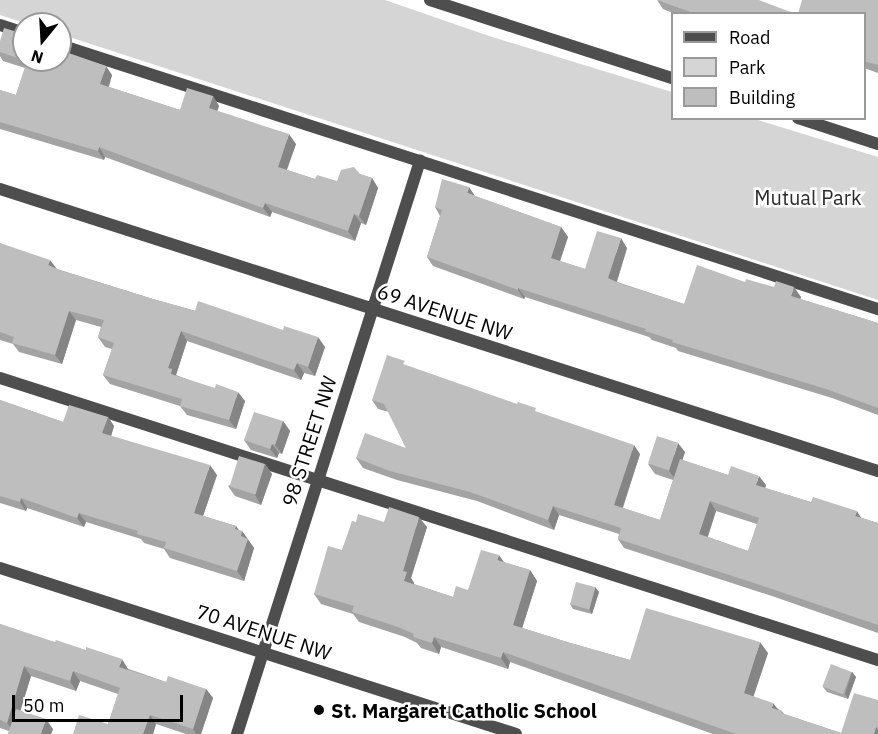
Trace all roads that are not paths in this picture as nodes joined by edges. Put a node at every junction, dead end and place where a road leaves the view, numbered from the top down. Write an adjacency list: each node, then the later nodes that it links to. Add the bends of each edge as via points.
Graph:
1 (429, 0): 2 (street)
2 (469, 6): 4 (street)
3 (72, 49): 7 (street)
4 (671, 78)
5 (804, 120): 6 (street)
6 (878, 144)
7 (420, 161): 9 (street); 10 (street, 98 STREET NW)
8 (0, 189): 10 (street, 69 AVENUE NW)
9 (878, 309)
10 (372, 310): 12 (street, 69 AVENUE NW); 13 (street, 98 STREET NW)
11 (0, 378): 13 (street)
12 (878, 471)
13 (317, 480): 15 (street, 98 STREET NW); 16 (street)
14 (0, 568): 15 (street, 70 AVENUE NW)
15 (263, 652): 17 (street, 98 STREET NW); 18 (street, 70 AVENUE NW)
16 (878, 660)
17 (237, 734)
18 (516, 734)

